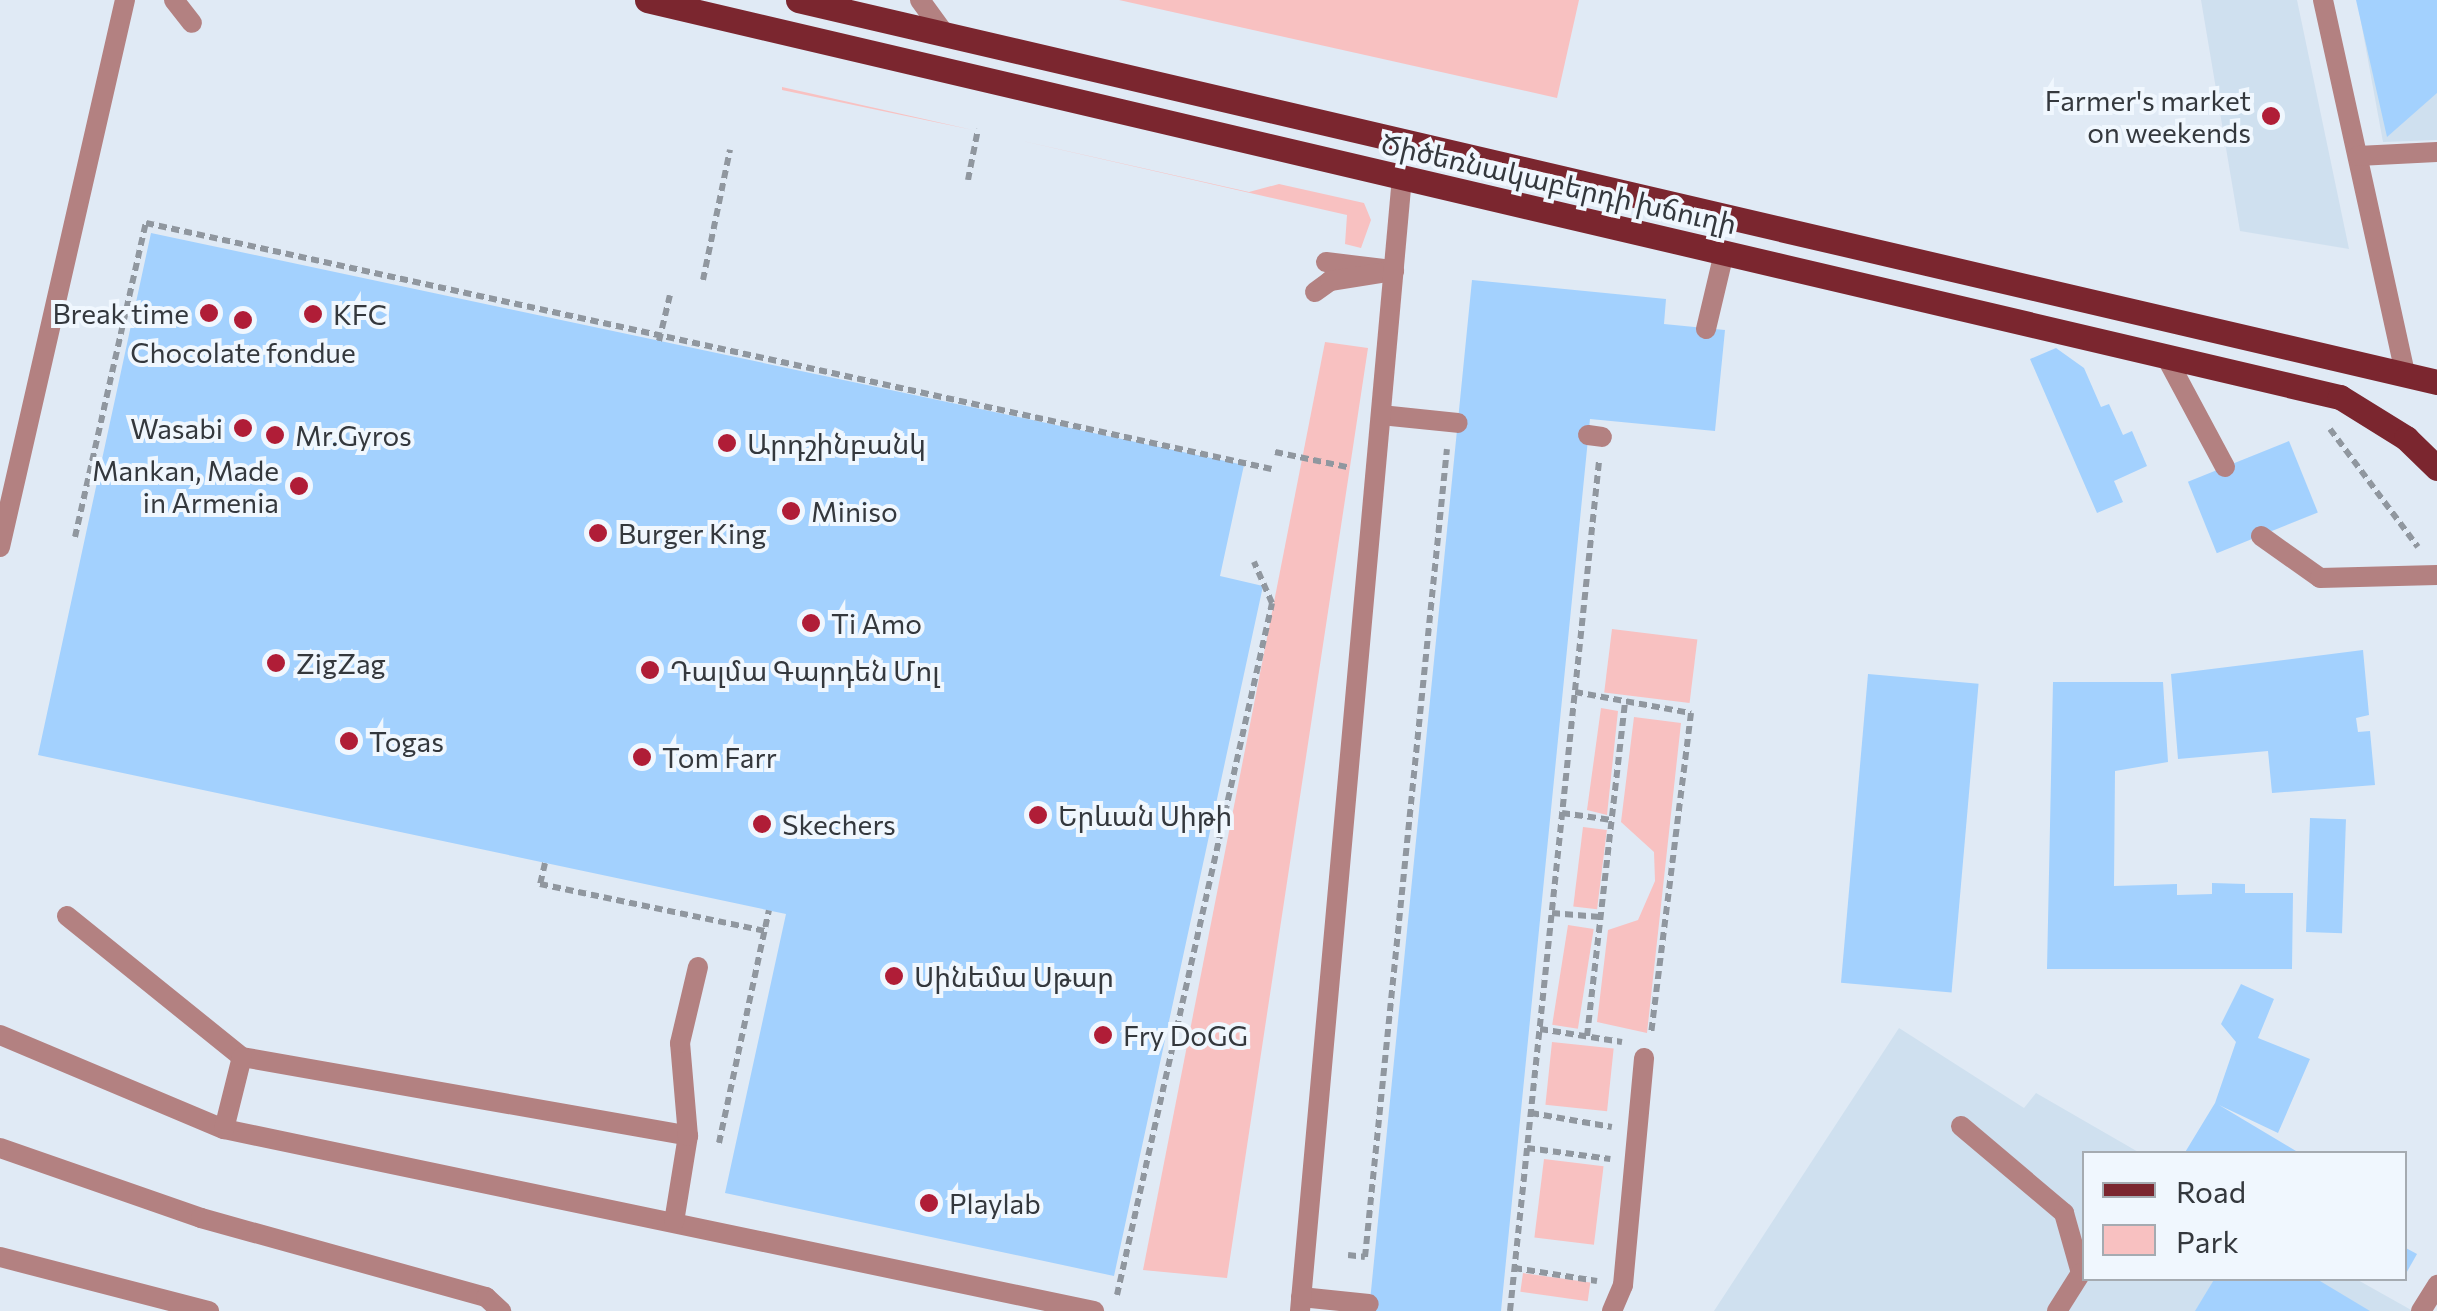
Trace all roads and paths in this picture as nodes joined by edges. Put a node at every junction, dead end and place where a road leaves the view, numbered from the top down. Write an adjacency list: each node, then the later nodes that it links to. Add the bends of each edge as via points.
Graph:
1 (126, 0): 37 (lane)
2 (177, 0): 7 (lane)
3 (647, 0): 13 (main road, Ծիծեռնակաբերդի խճուղի)
4 (798, 0): 8 (main road, Ծիծեռնակաբերդի խճուղի)
5 (920, 0): 8 (lane)
6 (2323, 0): 12 (lane)
7 (192, 24)
8 (944, 34): 24 (main road, Ծիծեռնակաբերդի խճուղի)
9 (978, 129): 14 (path)
10 (730, 150): 18 (path)
11 (2437, 152): 12 (lane)
12 (2358, 156): 24 (lane)
13 (1402, 176): 15 (main road, Ծիծեռնակաբերդի խճուղի); 17 (lane)
14 (968, 180)
15 (1724, 252): 21 (lane); 23 (main road, Ծիծեռնակաբերդի խճուղի)
16 (1326, 262): 17 (lane)
17 (1394, 271): 19 (lane, via 1330,281); 26 (lane)
18 (704, 280)
19 (1315, 292)
20 (670, 294): 22 (path)
21 (1706, 329)
22 (660, 338): 33 (path); 36 (path, via 146,223)
23 (2165, 355): 31 (lane); 32 (main road, Ծիծեռնակաբերդի խճուղի, via 2340,397 2406,438)
24 (2405, 372): 25 (main road, Ծիծեռնակաբերդի խճուղի)
25 (2437, 382)
26 (1381, 415): 27 (lane); 34 (lane)
27 (1454, 422): 65 (path, via 1365,1257)
28 (2325, 424): 39 (path, via 2396,509)
29 (1595, 436): 40 (path)
30 (1275, 452): 34 (path)
31 (2225, 467)
32 (2437, 468)
33 (1272, 469)
34 (1375, 472): 70 (lane)
35 (2260, 536): 39 (lane, via 2320,578)
36 (74, 537)
37 (0, 548)
38 (1254, 562): 75 (path, via 1272,603)
39 (2433, 575)
40 (1574, 692): 41 (path); 42 (path)
41 (1625, 701): 43 (path); 53 (path, via 1691,713 1650,1045)
42 (1562, 812): 43 (path); 46 (path)
43 (1612, 820): 48 (path)
44 (545, 862): 49 (path, via 540,884)
45 (769, 910): 49 (path)
46 (1552, 913): 48 (path); 51 (path)
47 (67, 916): 54 (lane)
48 (1600, 917): 53 (path)
49 (765, 931): 60 (path, via 719,1143)
50 (698, 967): 60 (lane, via 680,1043)
51 (1540, 1029): 53 (path); 56 (path)
52 (0, 1036): 59 (lane)
53 (1586, 1036)
54 (242, 1057): 59 (lane); 60 (lane)
55 (1644, 1058): 68 (lane)
56 (1531, 1113): 58 (path); 62 (path)
57 (1961, 1126): 78 (lane, via 2064,1213 2081,1273)
58 (1613, 1127)
59 (224, 1129): 64 (lane)
60 (688, 1136): 64 (lane)
61 (0, 1148): 73 (lane, via 201,1218 486,1297)
62 (1527, 1148): 63 (path); 67 (path)
63 (1610, 1159)
64 (674, 1222): 74 (lane)
65 (1348, 1255)
66 (0, 1257): 72 (lane)
67 (1514, 1268): 68 (path); 76 (path)
68 (1623, 1285): 77 (lane)
69 (2437, 1285): 79 (lane)
70 (1300, 1304): 71 (lane)
71 (1369, 1304)
72 (209, 1311)
73 (501, 1311)
74 (1094, 1311)
75 (1113, 1311)
76 (1510, 1311)
77 (1612, 1311)
78 (2057, 1311)
79 (2421, 1311)

